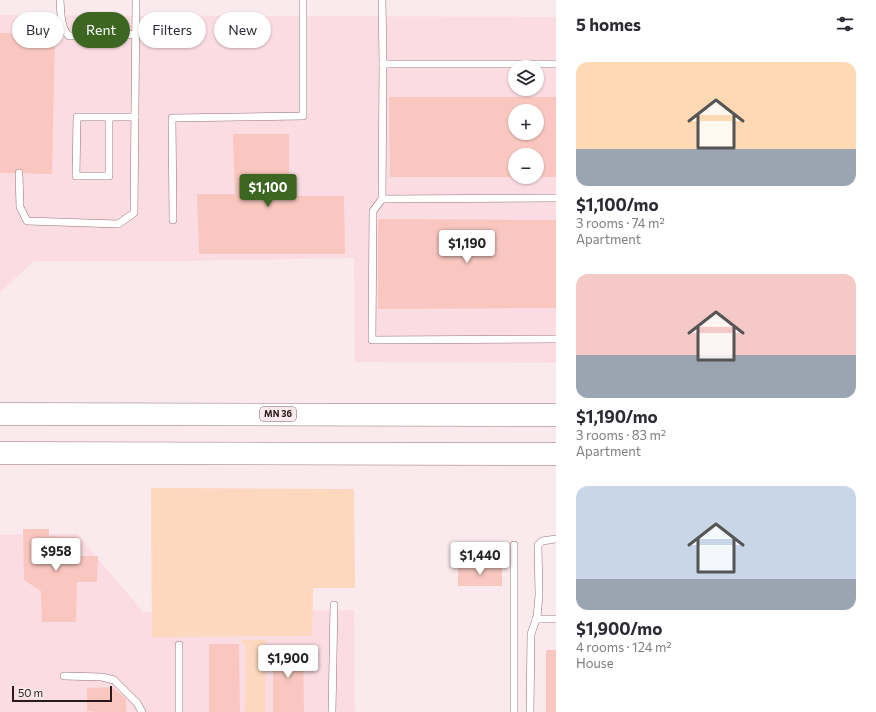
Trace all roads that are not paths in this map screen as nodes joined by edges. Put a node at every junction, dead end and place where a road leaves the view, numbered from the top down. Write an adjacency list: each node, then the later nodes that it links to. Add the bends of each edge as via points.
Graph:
1 (60, 0): 5 (lane, via 62,25 69,36)
2 (136, 0): 5 (lane)
3 (302, 0): 13 (lane, via 303,116 172,118)
4 (382, 0): 6 (lane)
5 (136, 34): 9 (lane)
6 (383, 64): 7 (lane); 12 (lane)
7 (556, 64)
8 (109, 117): 8 (lane, via 77,117 76,176 109,176); 9 (lane)
9 (135, 117): 10 (lane, via 134,214 118,224 27,221 20,207)
10 (19, 173)
11 (556, 198): 12 (lane)
12 (382, 199): 14 (lane, via 373,211 372,340)
13 (173, 220)
14 (556, 339)
15 (0, 414): 16 (highway, MN 36)
16 (556, 415)
17 (0, 453): 18 (highway)
18 (556, 454)
19 (556, 539): 23 (lane, via 542,541 538,545 539,596)
20 (514, 545): 29 (lane)
21 (334, 605): 28 (lane)
22 (556, 619): 23 (lane)
23 (536, 620): 30 (lane, via 531,634)
24 (179, 646): 27 (lane)
25 (64, 676): 26 (lane, via 102,677 114,680 137,703)
26 (142, 712)
27 (179, 712)
28 (332, 712)
29 (514, 712)
30 (530, 712)

